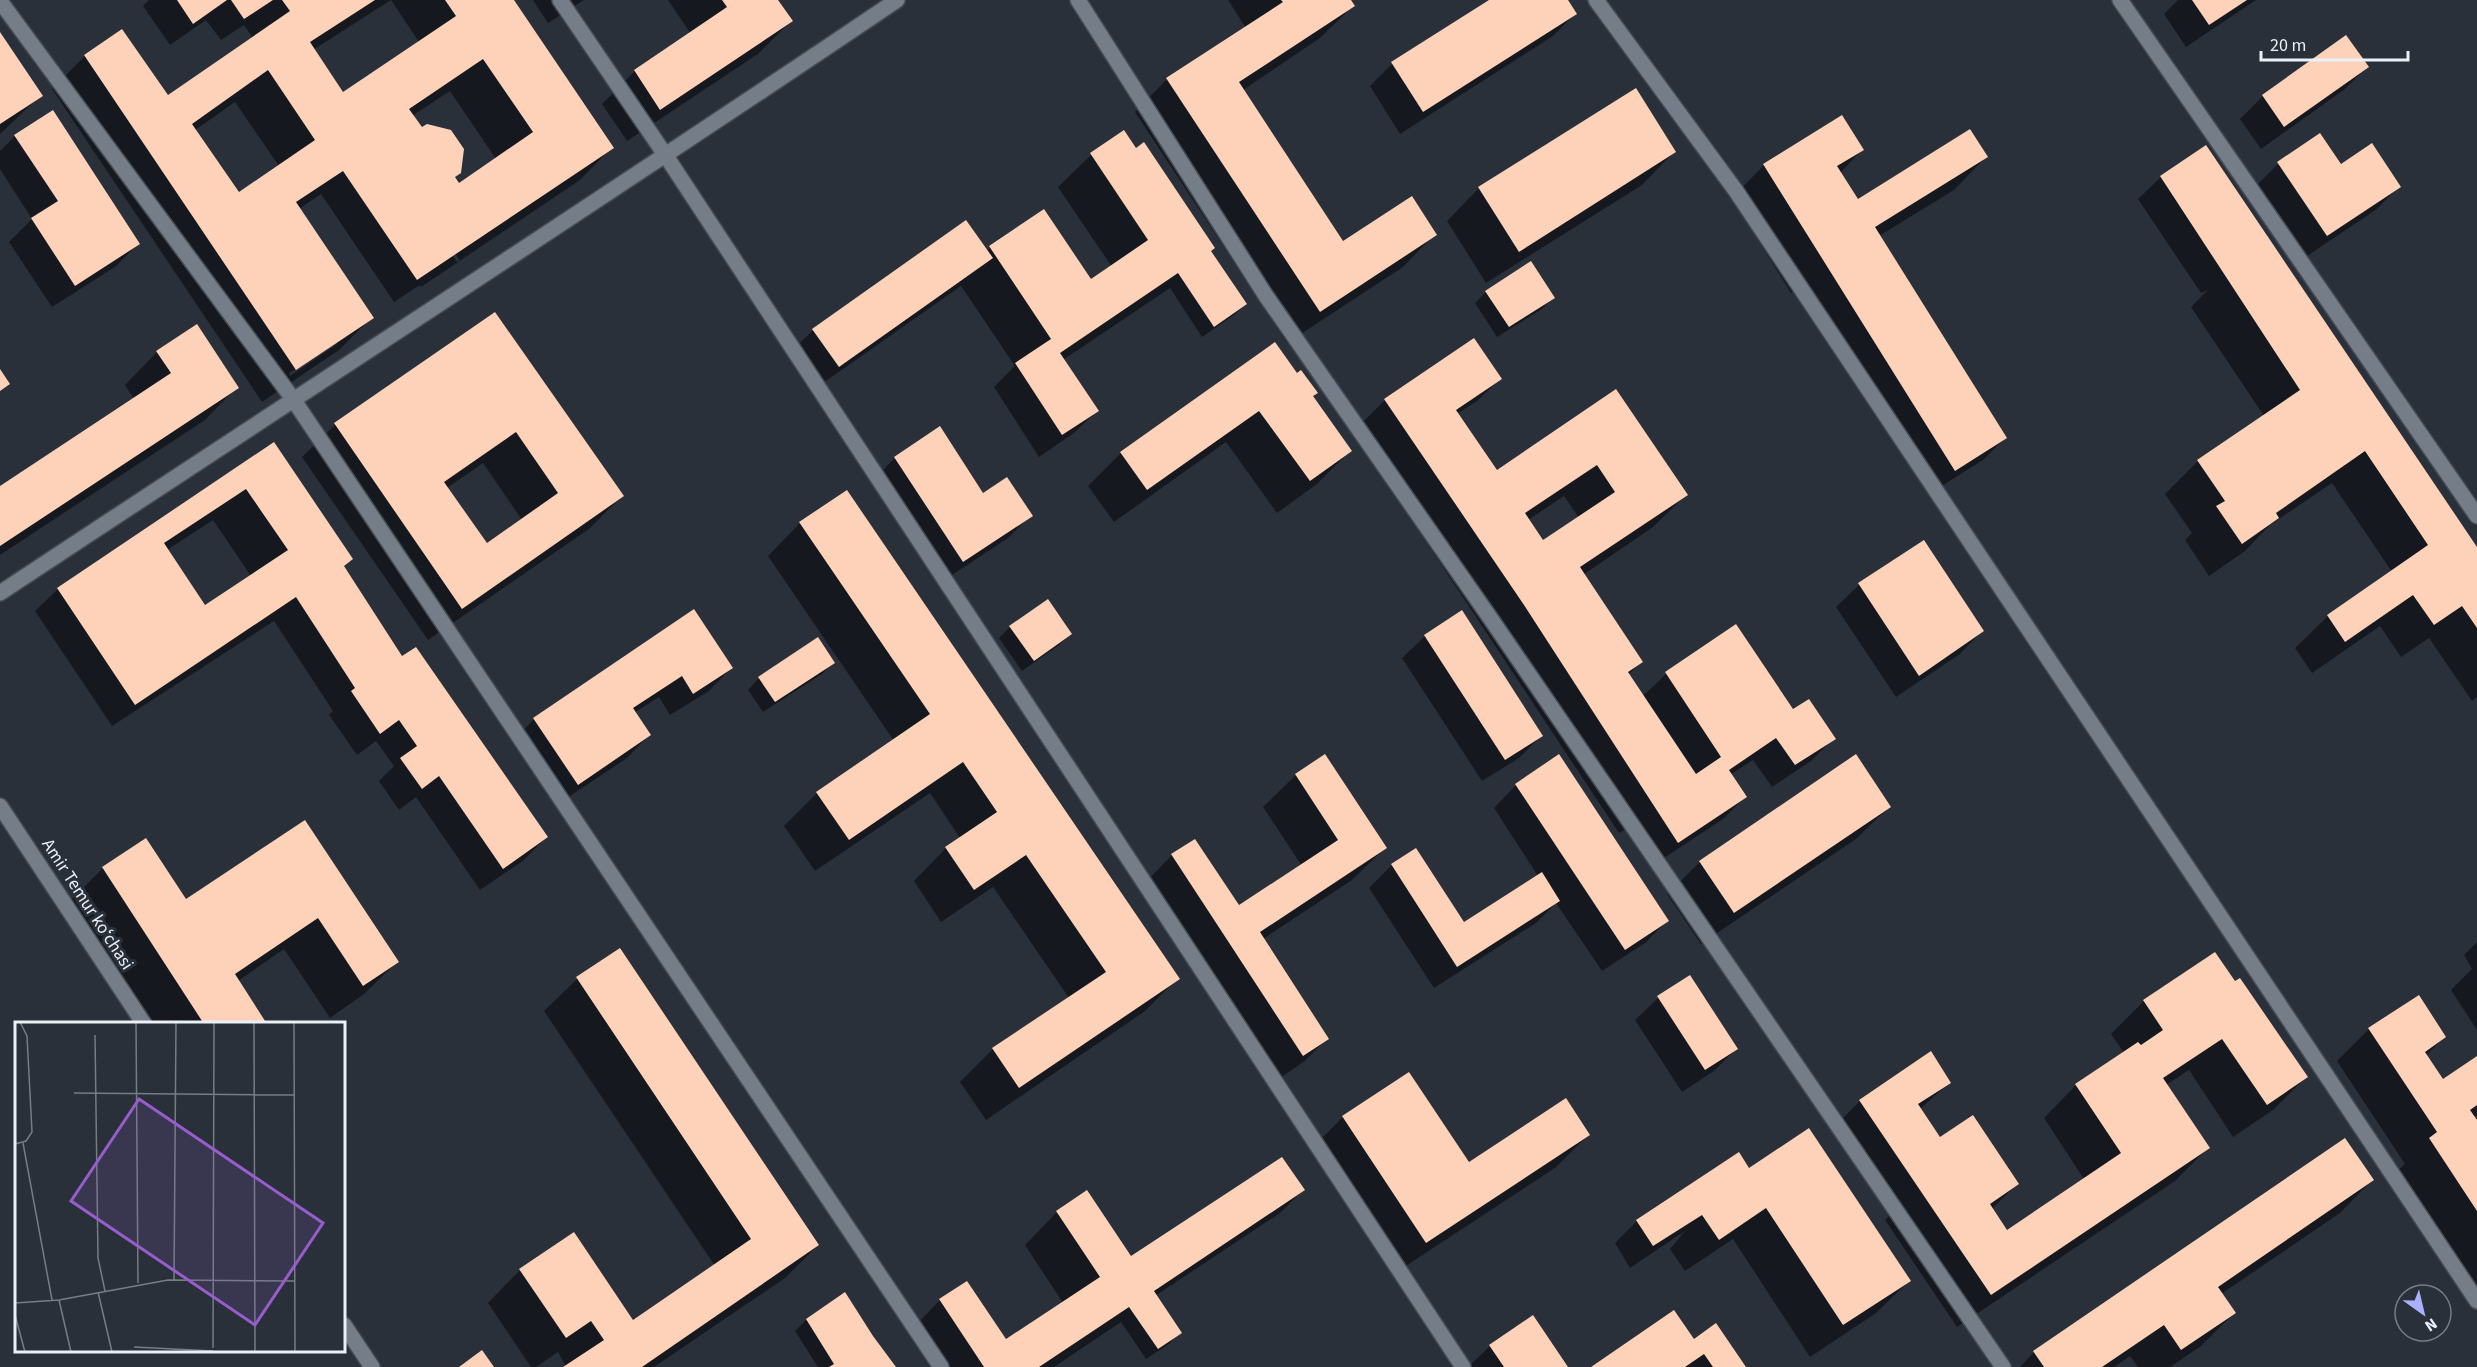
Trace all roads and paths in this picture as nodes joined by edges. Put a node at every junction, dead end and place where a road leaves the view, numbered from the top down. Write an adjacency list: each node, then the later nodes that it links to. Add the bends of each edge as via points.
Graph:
1 (0, 0): 8 (street)
2 (560, 0): 7 (street)
3 (897, 0): 7 (street)
4 (1078, 0): 18 (street, via 1266,296)
5 (1596, 0): 13 (street, via 1736,191)
6 (2120, 0): 9 (street)
7 (666, 156): 8 (street); 17 (street)
8 (293, 399): 10 (street); 16 (street)
9 (2477, 516)
10 (0, 593)
11 (0, 806): 12 (street, Amir Temur koʻchasi)
12 (143, 1022)
13 (2477, 1301)
14 (345, 1326): 15 (street)
15 (372, 1367)
16 (941, 1367)
17 (1463, 1367)
18 (2003, 1367)

